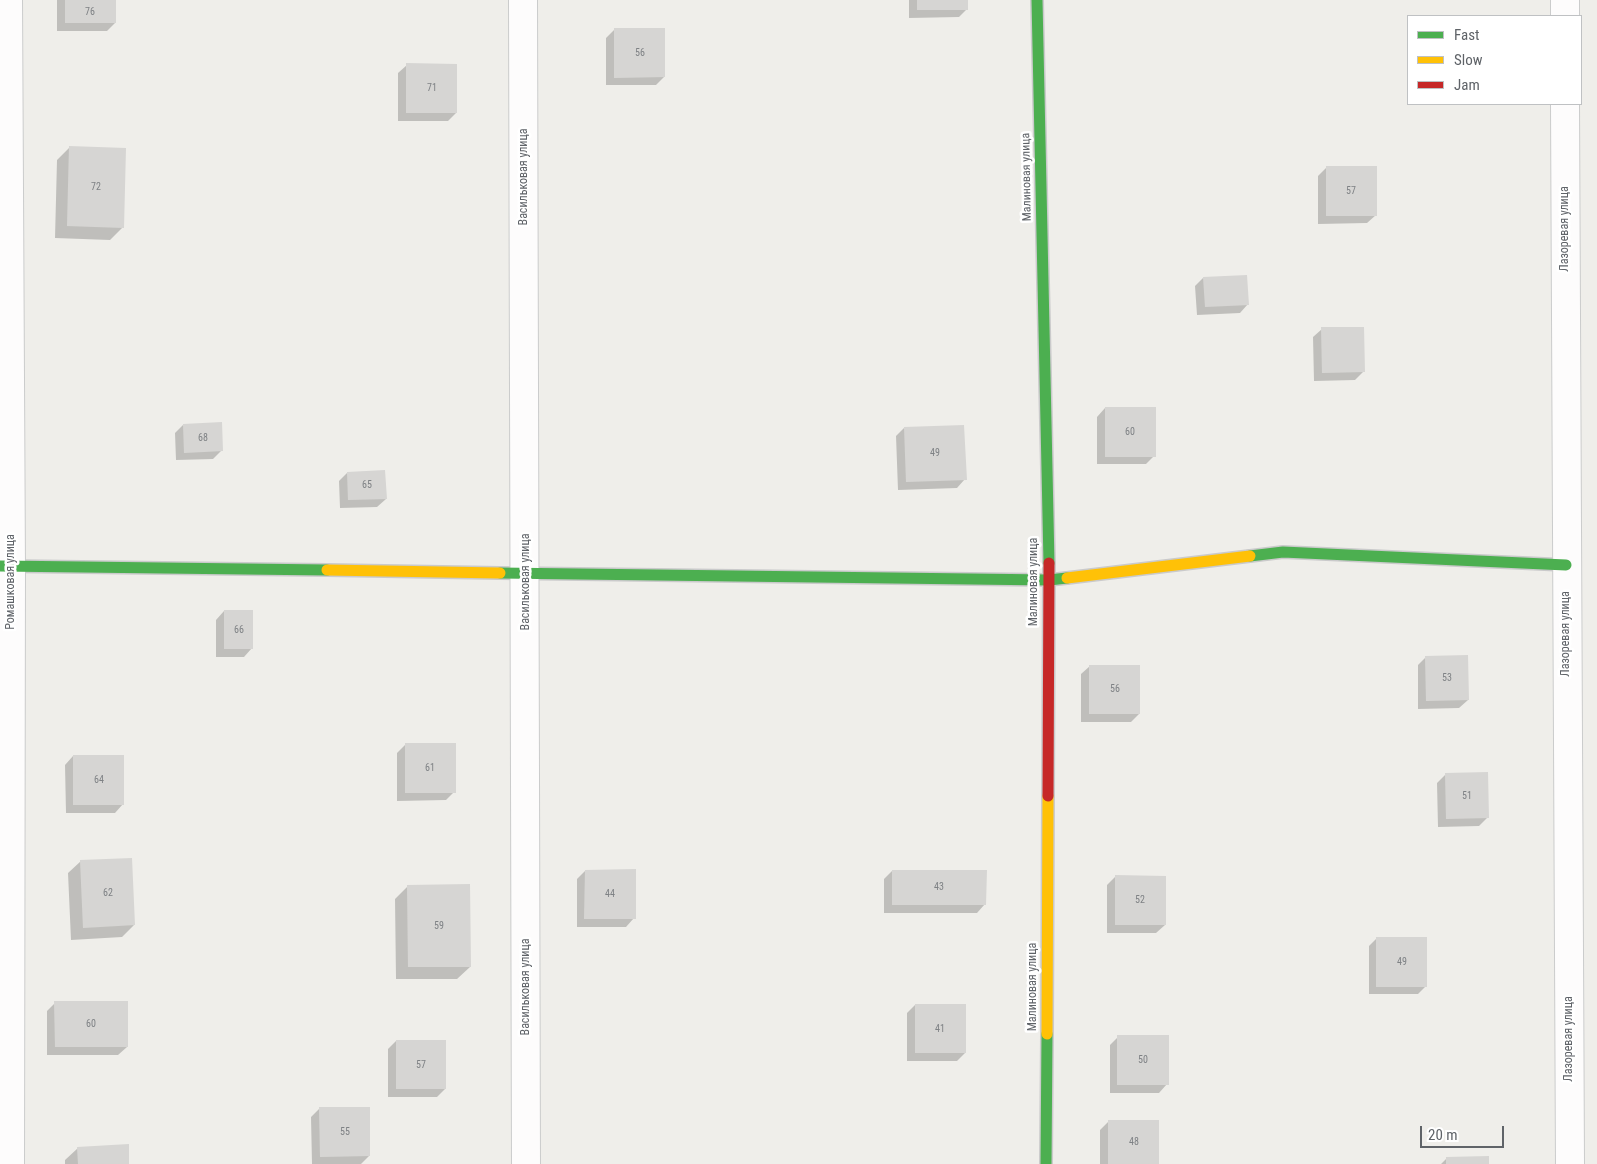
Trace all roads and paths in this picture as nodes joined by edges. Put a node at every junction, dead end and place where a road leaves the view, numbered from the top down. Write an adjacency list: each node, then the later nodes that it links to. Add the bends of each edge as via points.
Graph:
1 (8, 0): 7 (street, Ромашковая улица)
2 (523, 0): 9 (street, Васильковая улица)
3 (1037, 0): 10 (street, Малиновая улица)
4 (1565, 0): 5 (street)
5 (1565, 15)
6 (1565, 105): 8 (street, Лазоревая улица)
7 (6, 566): 9 (street); 11 (street, Ромашковая улица)
8 (1566, 566): 10 (street, via 1283,552); 14 (street, Лазоревая улица)
9 (526, 575): 10 (street); 12 (street, Васильковая улица)
10 (1048, 580): 13 (street, Малиновая улица)
11 (10, 1164)
12 (526, 1164)
13 (1046, 1164)
14 (1570, 1164)

